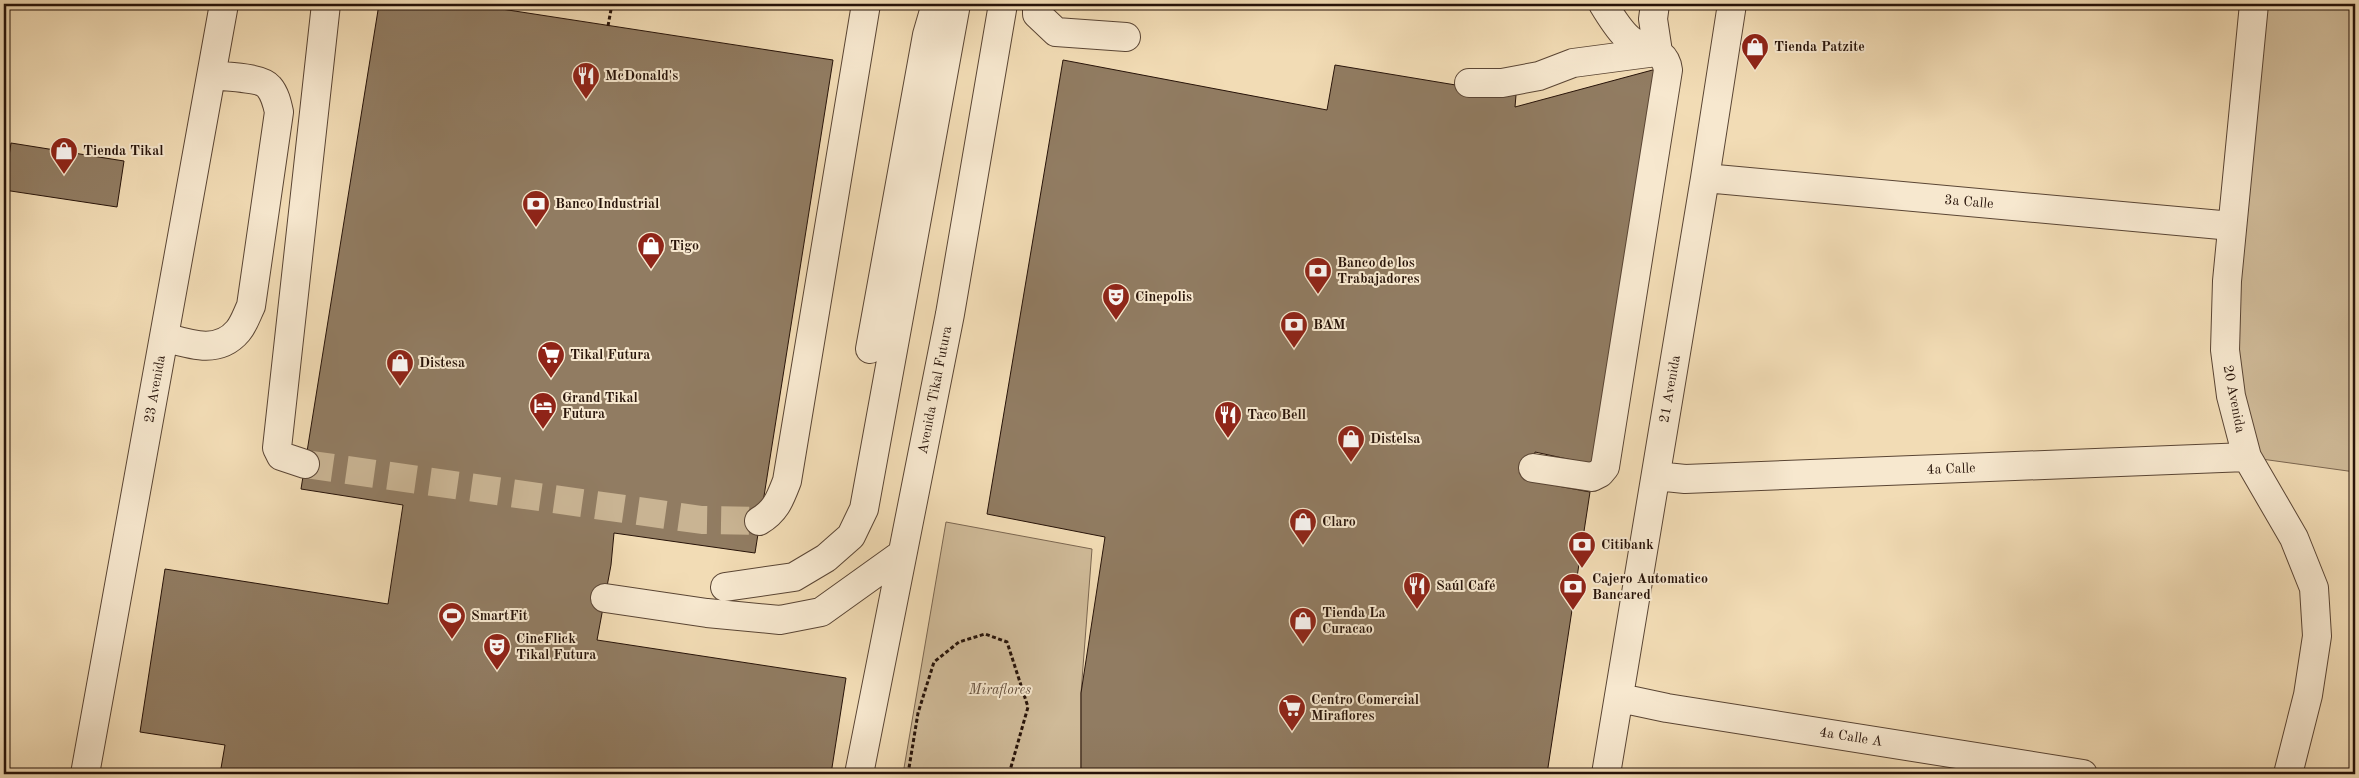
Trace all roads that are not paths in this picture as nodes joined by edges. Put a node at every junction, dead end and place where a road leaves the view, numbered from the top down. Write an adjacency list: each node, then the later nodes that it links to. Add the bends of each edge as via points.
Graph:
1 (224, 4): 14 (street, 23 Avenida)
2 (326, 4): 21 (street, via 277,448 282,456)
3 (866, 4): 24 (street, via 787,480 772,514)
4 (936, 4): 19 (street, via 927,35)
5 (956, 4): 26 (street, via 864,509 851,536 826,558 794,578)
6 (1003, 4): 25 (street, Avenida Tikal Futura, via 950,314)
7 (1037, 4): 12 (street, via 1037,14 1056,32)
8 (1603, 4): 13 (street, via 1629,40)
9 (1655, 4): 13 (street, via 1653,19)
10 (1732, 4): 16 (street, 21 Avenida)
11 (2254, 4): 17 (street, 20 Avenida)
12 (1126, 37)
13 (1658, 52): 15 (street, via 1573,63 1539,76 1502,83); 22 (street, via 1665,59 1668,70 1605,468 1592,476)
14 (212, 75): 18 (street, 23 Avenida); 18 (street, via 260,81 268,85 279,112 251,306 238,331 222,342 204,347)
15 (1469, 83)
16 (1706, 178): 17 (street, 3a Calle); 23 (street, 21 Avenida)
17 (2232, 226): 20 (street, 20 Avenida, via 2226,282 2225,350 2231,396)
18 (164, 337): 29 (street, 23 Avenida)
19 (870, 349)
20 (2247, 457): 23 (street, 4a Calle, via 1685,479); 33 (street, 20 Avenida, via 2294,538 2314,588 2317,636 2308,694)
21 (305, 464)
22 (1533, 468)
23 (1656, 476): 28 (street, 21 Avenida)
24 (760, 521)
25 (902, 554): 27 (street, via 821,612 780,620); 30 (street, Avenida Tikal Futura)
26 (726, 587)
27 (605, 598)
28 (1620, 698): 31 (street, 21 Avenida); 32 (street, 4a Calle A)
29 (85, 774)
30 (859, 774)
31 (1606, 774)
32 (2083, 774)
33 (2288, 774)

